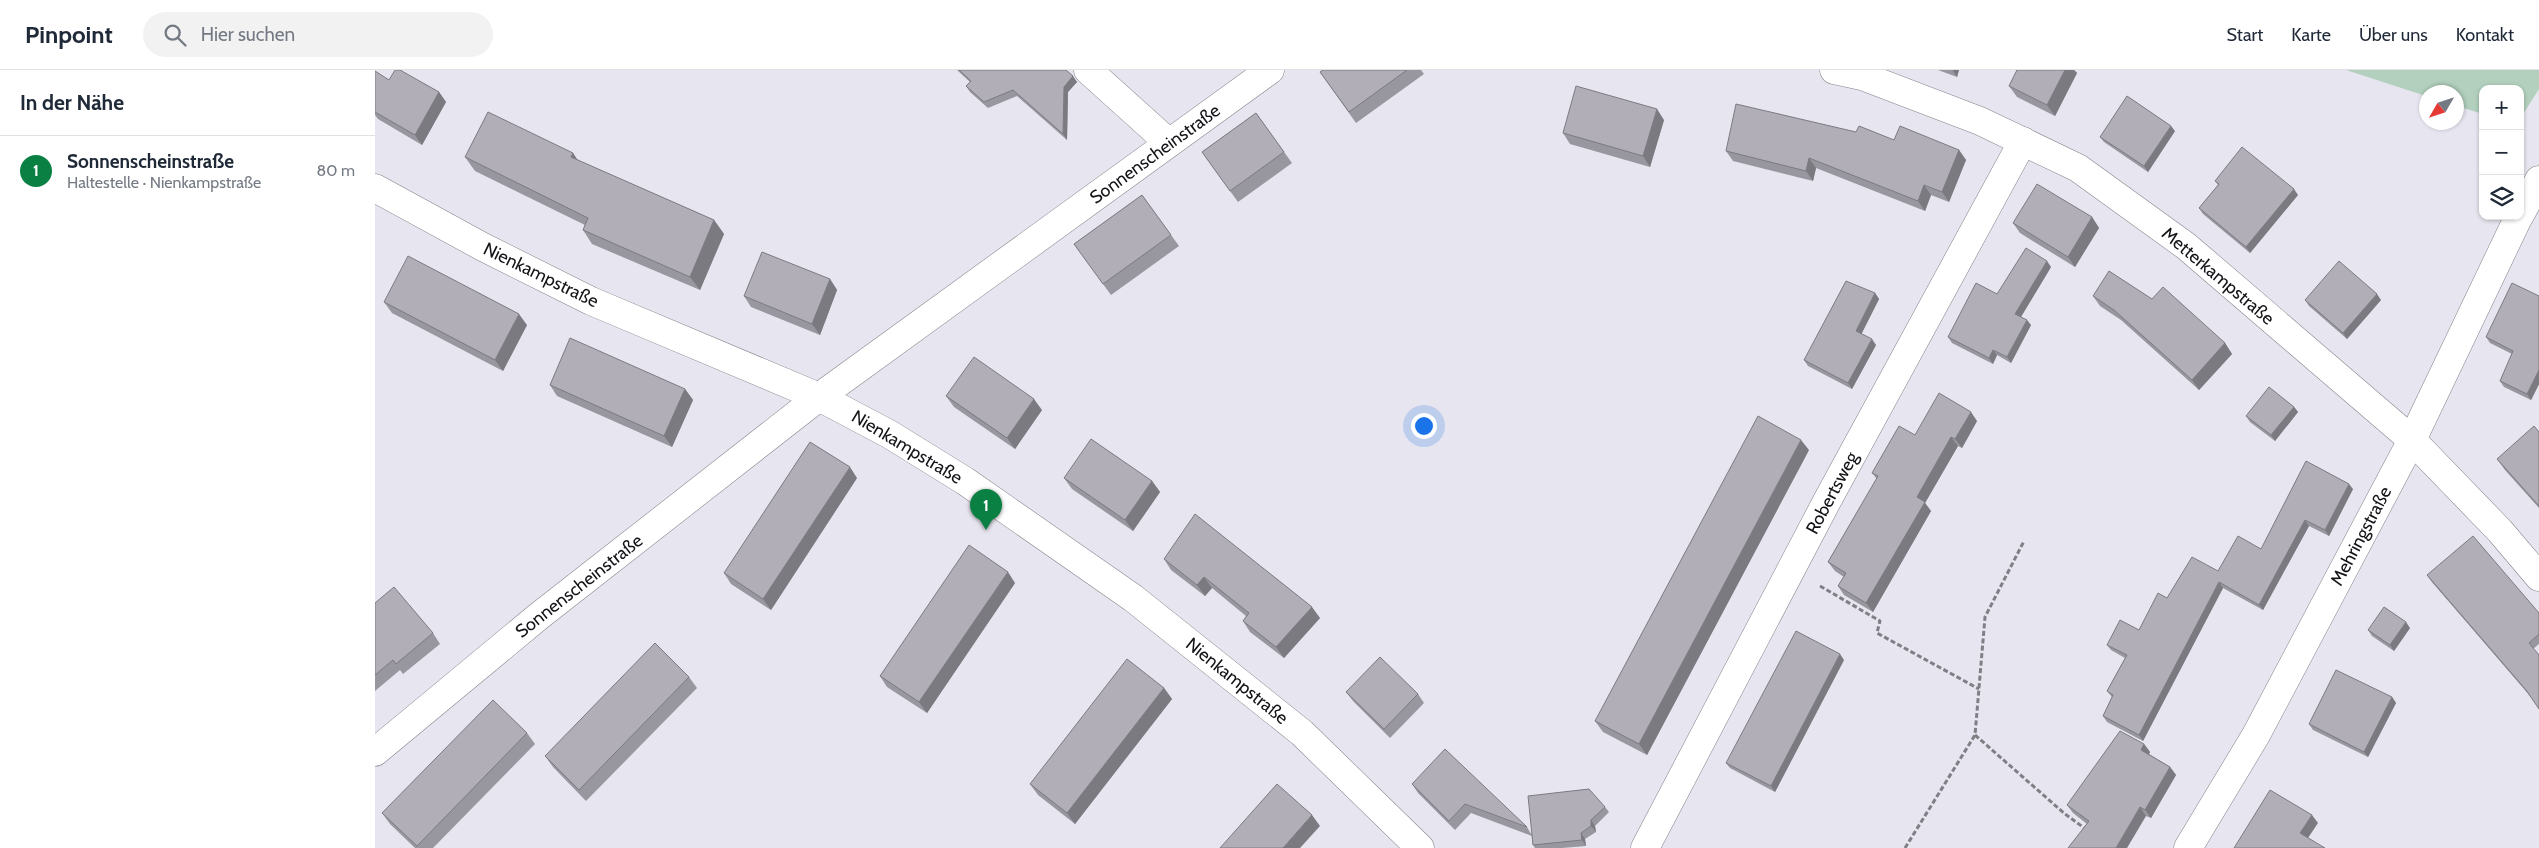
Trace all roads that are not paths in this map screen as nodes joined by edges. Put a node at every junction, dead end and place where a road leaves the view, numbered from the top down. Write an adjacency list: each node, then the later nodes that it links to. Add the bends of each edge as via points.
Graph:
1 (1088, 70): 5 (street)
2 (1270, 70): 5 (street, Sonnenscheinstraße)
3 (1834, 70): 4 (street, Metterkampstraße, via 1862,76)
4 (2023, 141): 11 (street, Metterkampstraße, via 2078,168 2186,246); 15 (street, Robertsweg)
5 (1169, 142): 10 (street, Sonnenscheinstraße)
6 (2539, 180): 8 (street, Mehringstraße)
7 (375, 188): 10 (street, Nienkampstraße, via 591,301)
8 (2524, 208)
9 (2518, 220): 11 (street, Mehringstraße)
10 (819, 397): 13 (street, Sonnenscheinstraße, via 539,616); 14 (street, Nienkampstraße, via 889,434 965,481 1133,598 1302,732)
11 (2412, 440): 12 (street, Metterkampstraße, via 2501,532); 16 (street, Mehringstraße, via 2256,735)
12 (2539, 577)
13 (375, 752)
14 (1420, 848)
15 (1645, 848)
16 (2188, 848)

